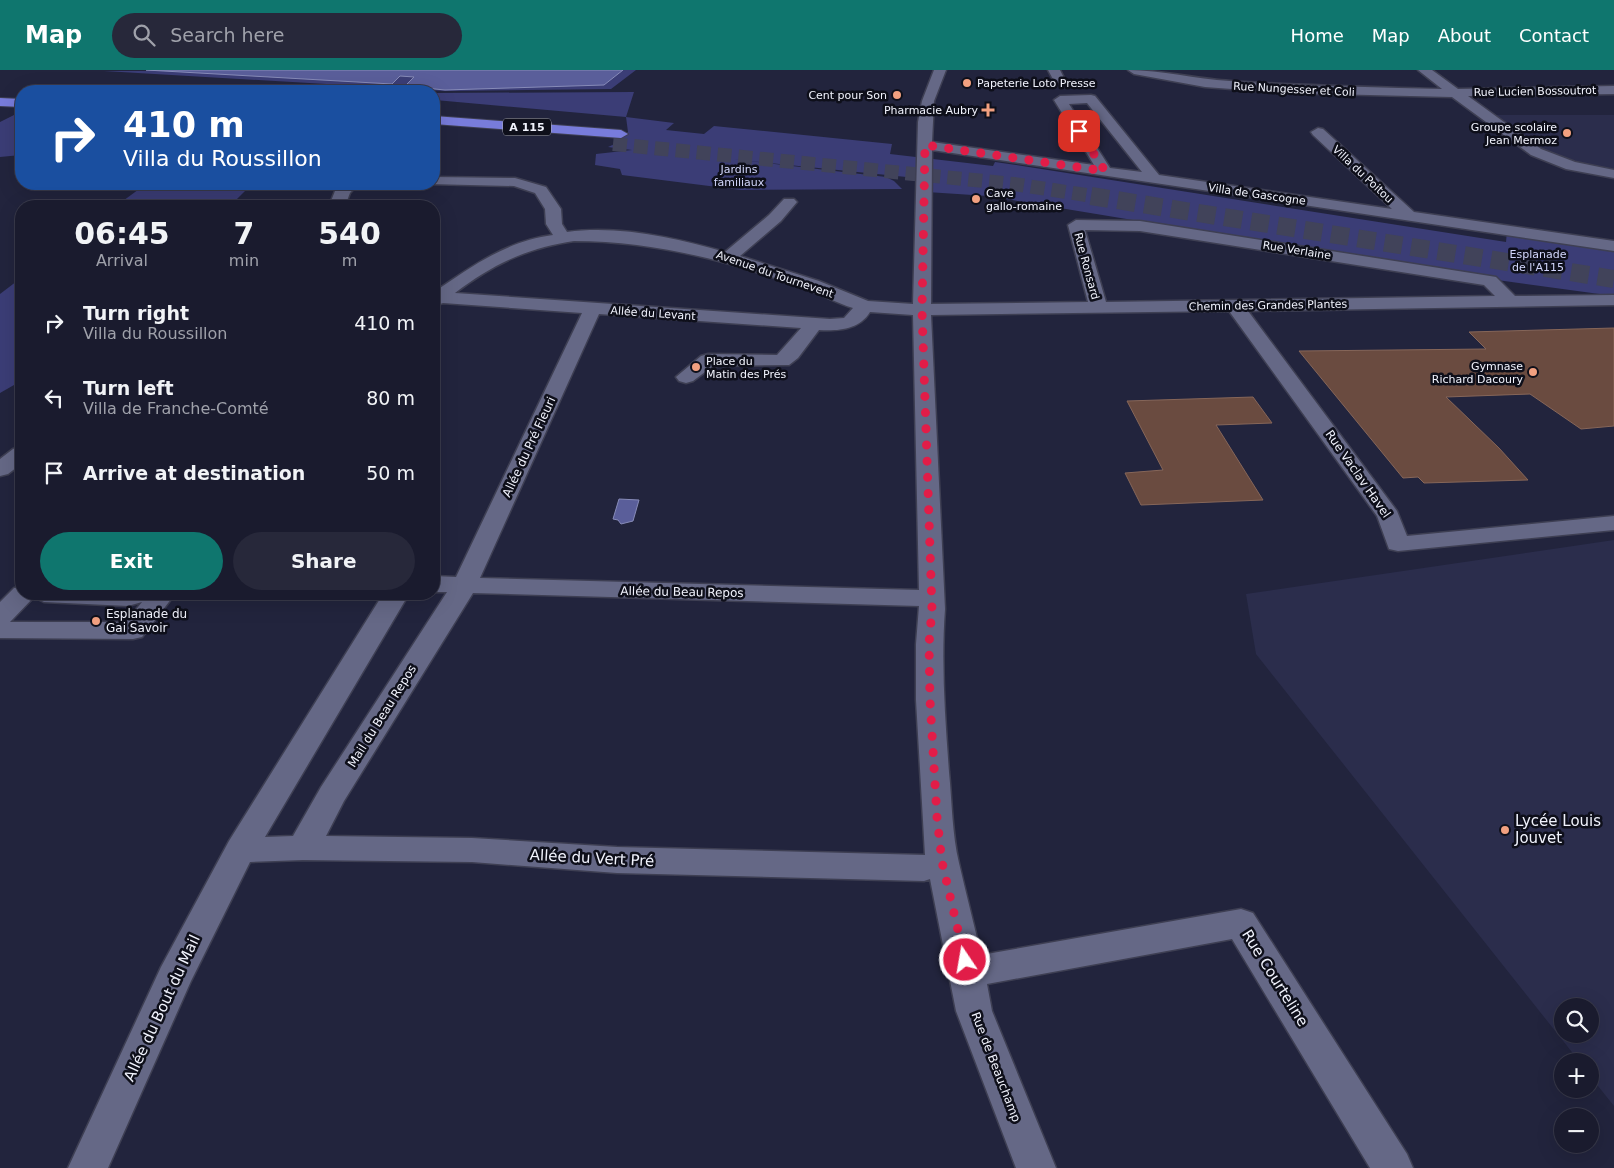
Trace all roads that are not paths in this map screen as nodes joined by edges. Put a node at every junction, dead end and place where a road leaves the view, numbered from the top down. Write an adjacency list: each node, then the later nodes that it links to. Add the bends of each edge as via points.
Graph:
1 (940, 70): 15 (street, Rue de Beauchamp, via 928,101)
2 (1134, 70): 5 (street, Rue Nungesser et Coli, via 1205,83)
3 (1424, 70): 7 (street)
4 (1250, 76): 5 (street)
5 (1261, 88): 7 (street, Rue Nungesser et Coli)
6 (1614, 90): 7 (street, Rue Lucien Bossoutrot)
7 (1456, 93): 17 (street, via 1536,152)
8 (0, 102): 9 (highway)
9 (15, 103)
10 (0, 108): 11 (highway)
11 (15, 109)
12 (440, 121): 13 (highway, A 115, via 617,139)
13 (440, 127)
14 (1318, 132): 23 (street, Villa du Poitou)
15 (925, 145): 16 (street, Villa de Gascogne); 38 (street, Rue de Beauchamp)
16 (1105, 171): 19 (street, Villa de Gascogne); 19 (street, via 1060,100 1091,99)
17 (1594, 172): 18 (street); 21 (street)
18 (1614, 174)
19 (1155, 179): 23 (street, Villa de Gascogne)
20 (440, 181): 26 (street, via 515,182 541,190 553,210 554,224)
21 (1614, 185)
22 (789, 202): 29 (street)
23 (1409, 216): 25 (street, Villa de Gascogne)
24 (1076, 225): 32 (street, Rue Verlaine, via 1140,226 1490,280); 36 (street, Rue Ronsard)
25 (1508, 230): 27 (street, Villa de Gascogne); 28 (street)
26 (563, 238): 29 (street, Avenue du Tournevent, via 621,238); 30 (street, Avenue du Tournevent, via 541,242 498,258)
27 (1614, 246)
28 (1508, 247)
29 (730, 257): 34 (street, Avenue du Tournevent)
30 (440, 295)
31 (440, 299): 37 (street, Allée du Levant)
32 (1509, 300): 33 (street, Chemin des Grandes Plantes); 35 (street, Chemin des Grandes Plantes)
33 (1614, 300)
34 (863, 306): 38 (street, Avenue du Tournevent); 39 (street, Allée du Levant, via 860,316 851,323)
35 (1235, 306): 36 (street, Chemin des Grandes Plantes); 43 (street, Rue Vaclav Havel, via 1389,516 1398,544)
36 (1098, 307): 38 (street, Chemin des Grandes Plantes)
37 (594, 308): 39 (street, Allée du Levant); 45 (street, Allée du Pré Fleuri)
38 (922, 310): 48 (street, Rue de Beauchamp)
39 (814, 324): 40 (street, via 782,361 708,360)
40 (686, 377)
41 (15, 458): 42 (street)
42 (0, 469)
43 (1614, 524)
44 (440, 584): 45 (street, Allée du Beau Repos)
45 (464, 586): 48 (street, Allée du Beau Repos); 54 (street, Mail du Beau Repos, via 332,795)
46 (0, 592): 47 (street)
47 (15, 593)
48 (931, 598): 56 (street, Rue de Beauchamp, via 930,700)
49 (16, 600): 52 (street)
50 (157, 600): 53 (street, via 133,631)
51 (392, 600): 55 (street)
52 (0, 617)
53 (0, 630)
54 (303, 848): 55 (street, Allée du Vert Pré); 56 (street, Allée du Vert Pré, via 472,850 617,860 924,868)
55 (240, 850): 58 (street, Allée du Bout du Mail, via 174,978)
56 (942, 862): 57 (street, Rue de Beauchamp)
57 (967, 973): 59 (street, Rue de Beauchamp, via 974,1012); 60 (street, Rue Courteline, via 1241,923)
58 (88, 1168)
59 (1036, 1168)
60 (1393, 1168)

